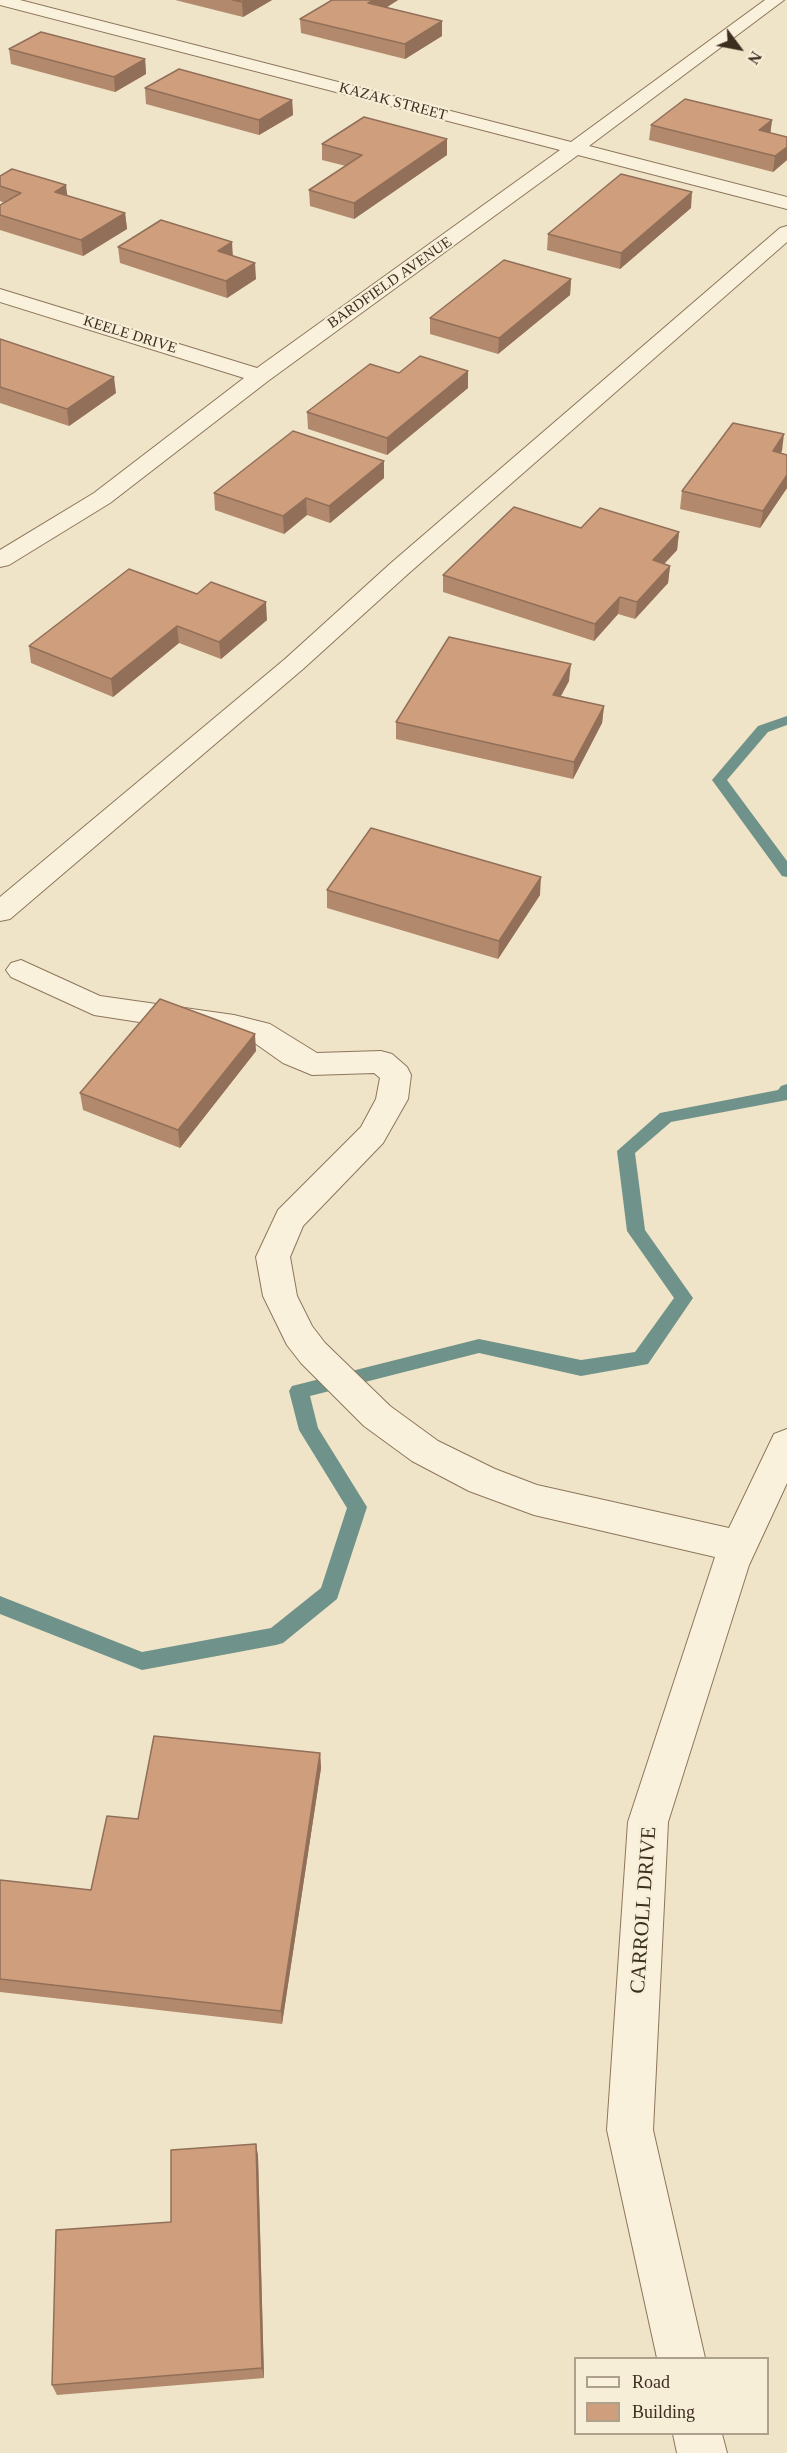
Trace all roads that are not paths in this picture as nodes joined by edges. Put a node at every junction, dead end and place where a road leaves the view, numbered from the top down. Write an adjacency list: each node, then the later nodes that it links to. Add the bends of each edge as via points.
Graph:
1 (0, 0): 3 (street, KAZAK STREET)
2 (776, 0): 3 (street, BARDFIELD AVENUE)
3 (573, 149): 4 (street, KAZAK STREET); 7 (street, BARDFIELD AVENUE)
4 (786, 203)
5 (787, 232): 9 (street, via 294,664)
6 (0, 295): 7 (street, KEELE DRIVE)
7 (260, 376): 8 (street, BARDFIELD AVENUE, via 102,498)
8 (0, 560)
9 (0, 912)
10 (21, 970): 12 (street, via 94,1005 259,1031 312,1064 381,1062 396,1075 392,1100 372,1135 290,1219 273,1257 280,1296 299,1335 377,1416 425,1451 483,1480 534,1500)
11 (787, 1444): 12 (street, CARROLL DRIVE)
12 (739, 1546): 13 (street, CARROLL DRIVE, via 648,1822 630,2130)
13 (681, 2357)
14 (698, 2435): 15 (street)
15 (702, 2453)

